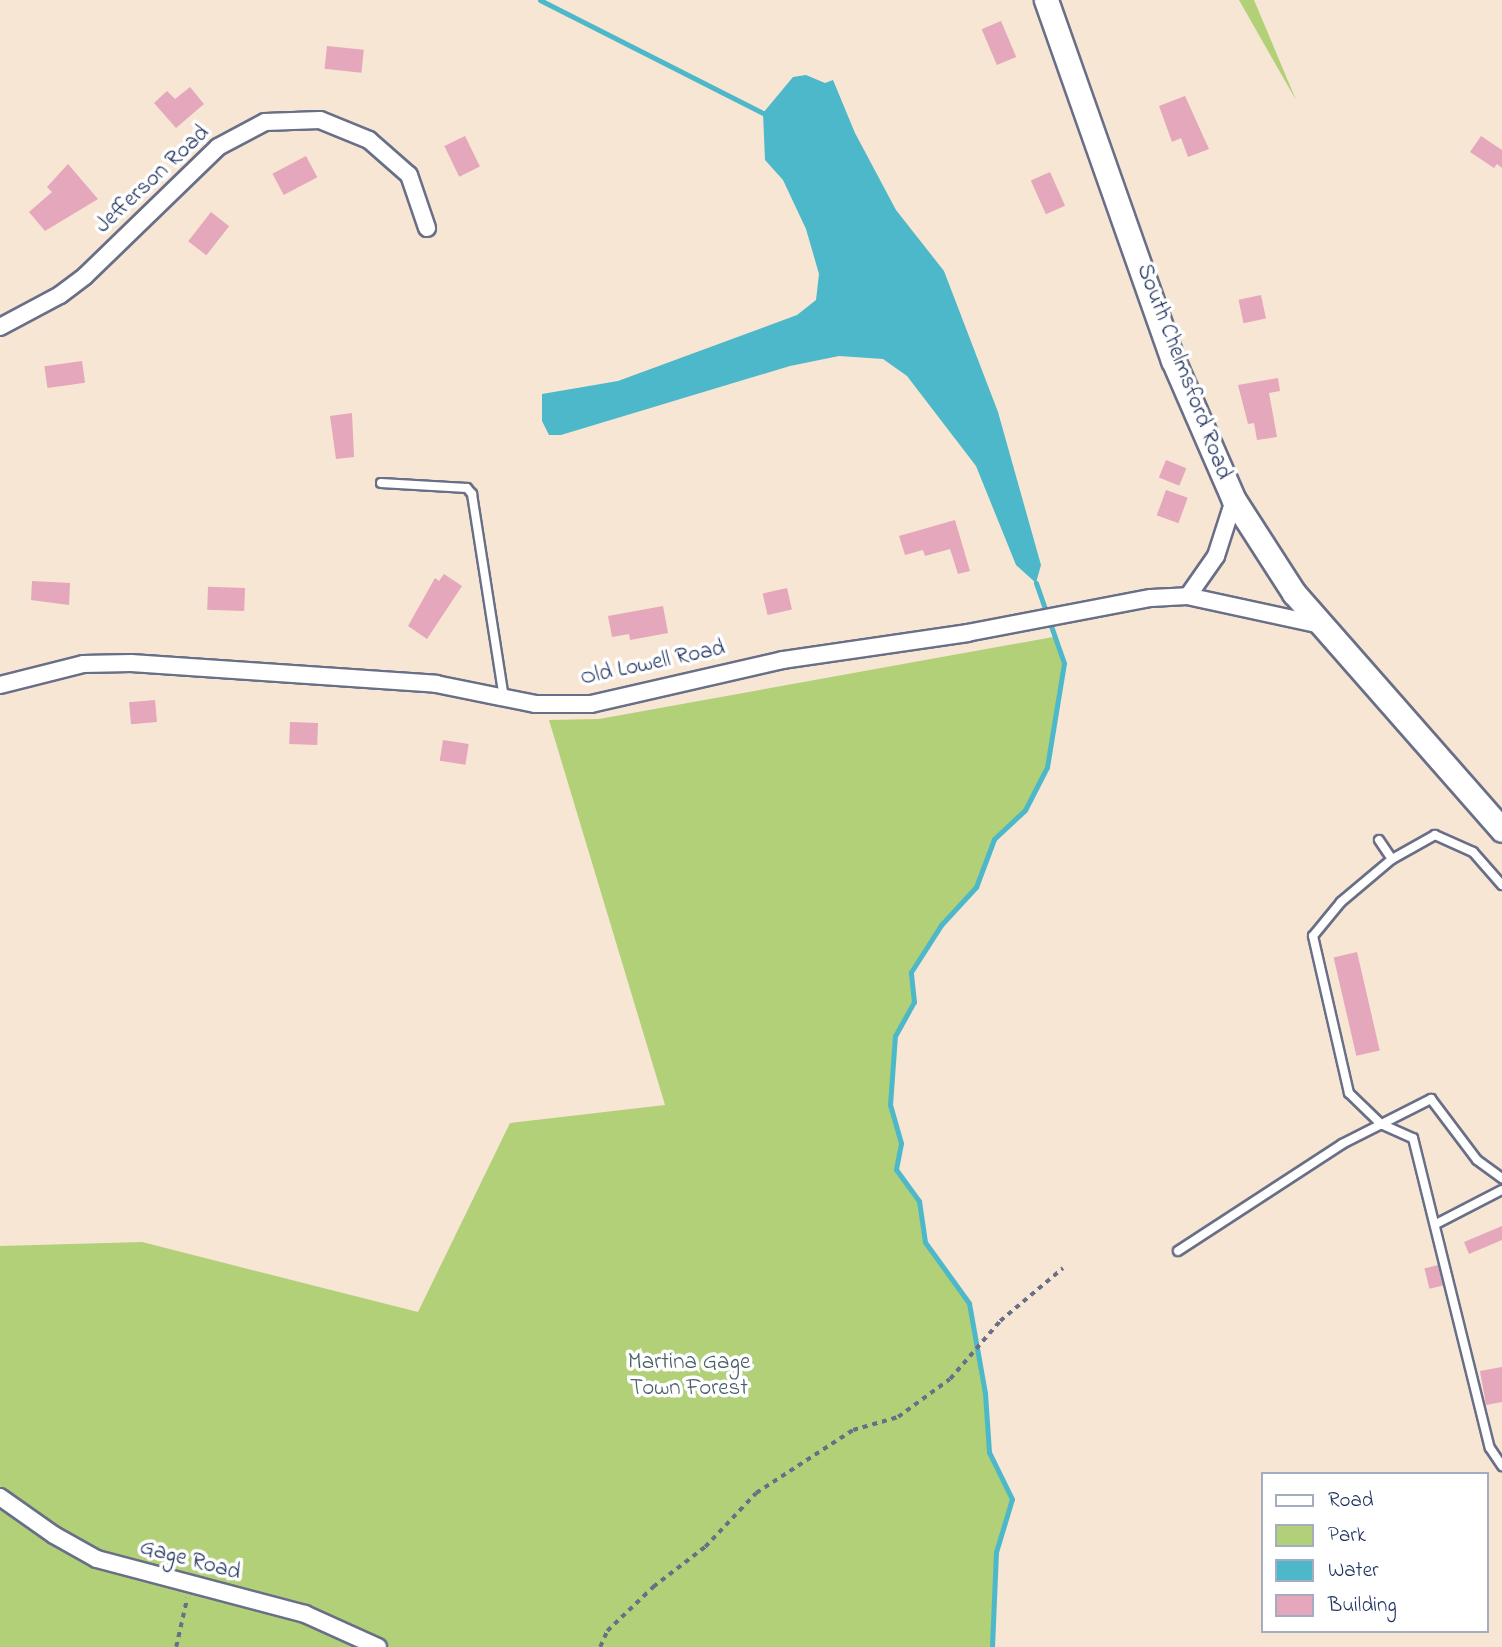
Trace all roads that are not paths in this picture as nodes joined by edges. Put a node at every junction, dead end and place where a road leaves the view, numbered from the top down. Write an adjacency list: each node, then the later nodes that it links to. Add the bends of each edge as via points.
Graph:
1 (1046, 0): 5 (main road, South Chelmsford Road, via 1173,359)
2 (427, 228): 3 (street, Jefferson Road, via 409,175 369,140 320,120 265,122 218,147 85,276)
3 (0, 327)
4 (381, 484): 9 (lane, via 467,488 472,494)
5 (1234, 500): 6 (street, via 1216,556); 7 (main road, South Chelmsford Road, via 1269,560)
6 (1188, 596): 7 (street, Old Lowell Road); 9 (street, Old Lowell Road, via 1098,605 967,633 783,660 591,704)
7 (1321, 625): 10 (main road, South Chelmsford Road)
8 (0, 685): 9 (street, Old Lowell Road, via 83,664 131,663 436,684)
9 (504, 699)
10 (1502, 830)
11 (1379, 840): 12 (lane)
12 (1392, 859): 13 (lane, via 1435,835 1473,852); 14 (lane, via 1341,902 1313,936 1349,1093)
13 (1502, 885)
14 (1381, 1124): 15 (lane, via 1431,1099 1477,1160); 17 (lane, via 1413,1138); 18 (lane, via 1342,1144)
15 (1502, 1178)
16 (1502, 1190): 17 (lane)
17 (1436, 1224): 19 (lane, via 1490,1448)
18 (1178, 1251)
19 (1502, 1466)
20 (0, 1497): 21 (street, Gage Road, via 97,1559 305,1614)
21 (379, 1647)

